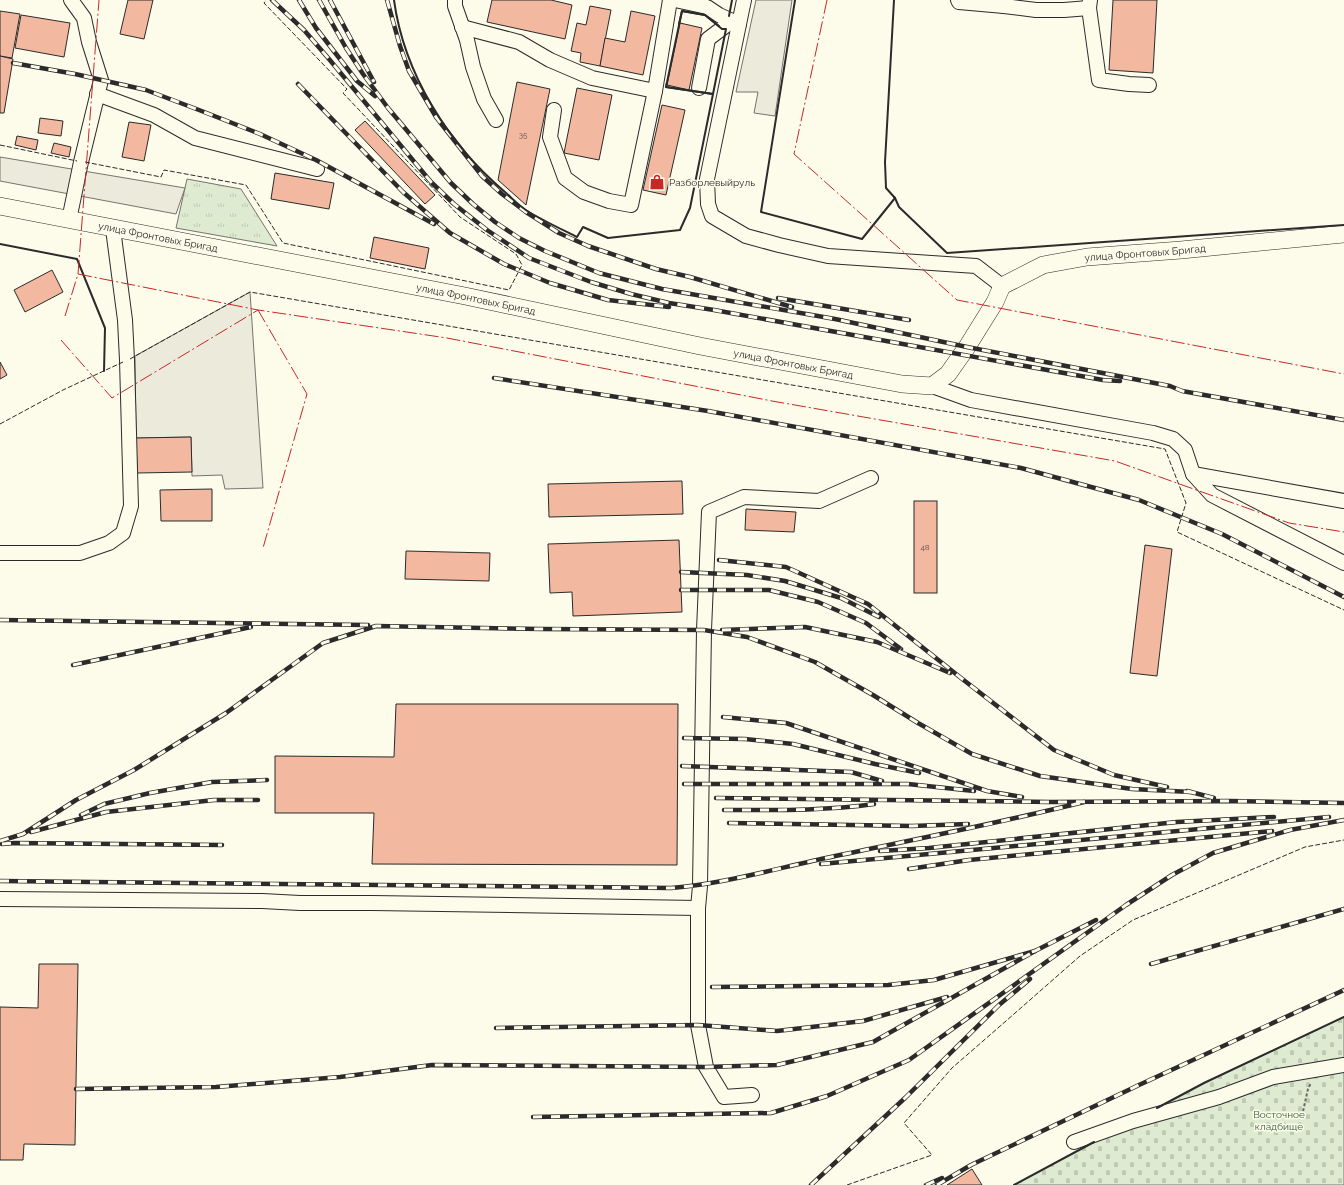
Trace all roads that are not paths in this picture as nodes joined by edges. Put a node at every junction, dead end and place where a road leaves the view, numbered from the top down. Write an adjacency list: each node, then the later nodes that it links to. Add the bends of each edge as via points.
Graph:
1 (70, 0): 14 (street, via 84,18 101,80)
2 (455, 0): 10 (street)
3 (670, 0): 13 (street)
4 (675, 0): 9 (street, via 707,7)
5 (744, 0): 9 (street)
6 (958, 0): 7 (street)
7 (1003, 3): 8 (street, via 1036,10 1064,10)
8 (1090, 4): 11 (street, via 1099,80)
9 (736, 22): 12 (street, via 708,39); 22 (street, via 707,179 708,204 712,216 746,236 828,256 976,266)
10 (462, 27): 13 (street, via 519,42 555,63 592,78); 16 (street, via 472,67)
11 (1149, 85)
12 (699, 88)
13 (655, 92): 15 (street, via 631,205 609,201 584,192 565,178 550,137)
14 (97, 94): 17 (street, via 154,115 195,138); 19 (street)
15 (554, 110)
16 (496, 120)
17 (317, 169)
18 (0, 206): 19 (main road, улица Фронтовых Бригад)
19 (69, 220): 20 (main road, улица Фронтовых Бригад)
20 (112, 229): 23 (main road, улица Фронтовых Бригад, via 465,296 700,346 902,384); 27 (street, via 125,320 127,360 131,506 123,533 109,543 80,553)
21 (1344, 234): 22 (main road, улица Фронтовых Бригад, via 1087,257 1042,265)
22 (1002, 286): 23 (main road, via 978,332 948,374)
23 (932, 386): 24 (street, via 971,400 1174,439 1185,450)
24 (1193, 474): 26 (street); 28 (street, via 1212,495)
25 (871, 478): 30 (street, via 819,501 744,497 710,512 704,630)
26 (1344, 501)
27 (0, 553)
28 (1344, 563)
29 (0, 899): 30 (street)
30 (698, 908): 32 (street, via 698,1025 706,1066 724,1097)
31 (1344, 1065): 33 (street, via 1273,1077 1219,1098 1133,1121)
32 (752, 1095)
33 (1074, 1142)

